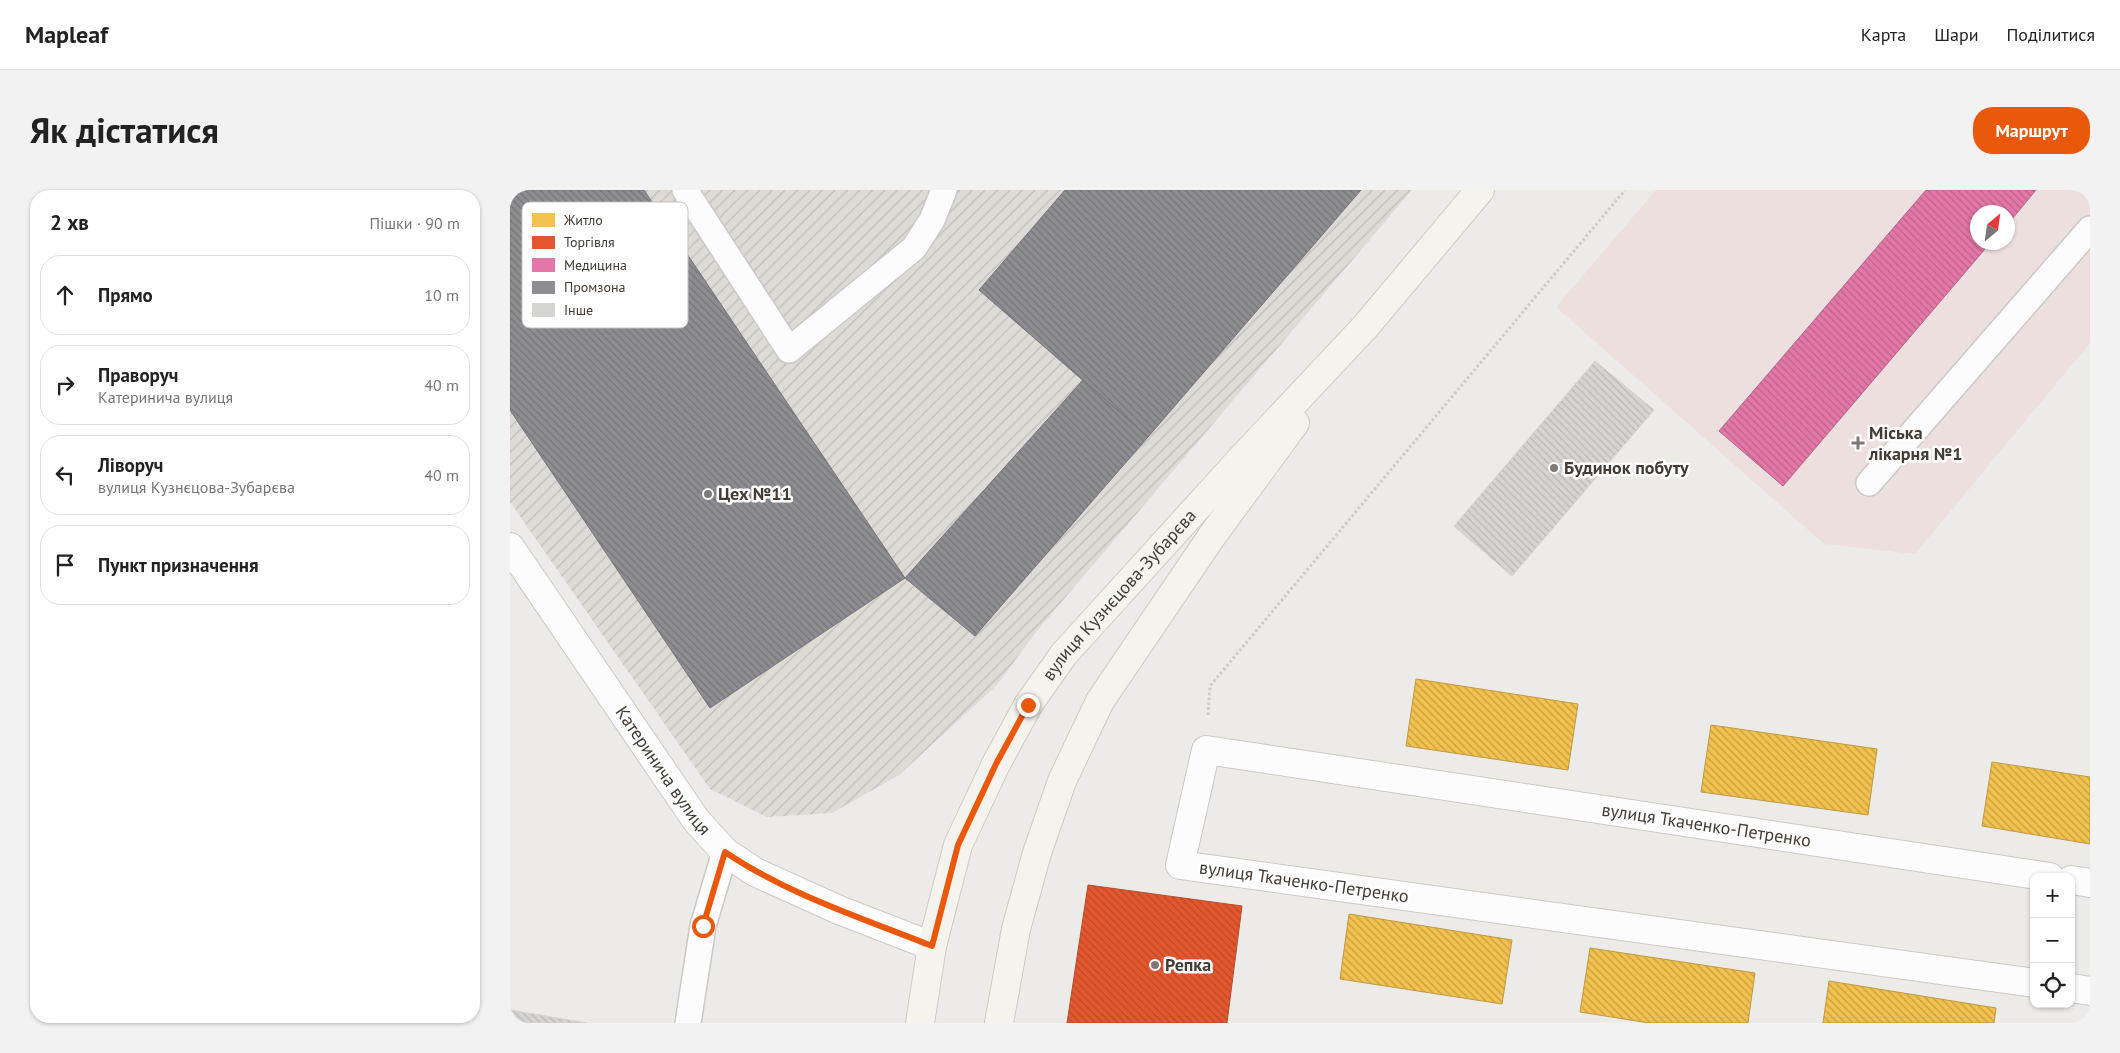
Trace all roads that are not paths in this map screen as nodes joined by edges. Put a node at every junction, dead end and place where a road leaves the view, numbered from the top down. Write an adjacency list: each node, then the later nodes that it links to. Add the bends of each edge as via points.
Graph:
1 (685, 190): 2 (lane, via 788,350 914,248 932,220)
2 (944, 190)
3 (1480, 190): 5 (main road, вулиця Кузнєцова-Зубарєва)
4 (2090, 229): 6 (lane)
5 (1365, 326): 12 (main road, вулиця Кузнєцова-Зубарєва, via 1071,647 1028,705 958,845); 18 (main road, вулиця Кузнєцова-Зубарєва, via 1212,536 1100,701 1062,781 1037,853 1016,929)
6 (1869, 483)
7 (510, 547): 8 (street, Катеринича вулиця, via 696,820)
8 (725, 852): 12 (street, Катеринича вулиця, via 755,872); 16 (lane, via 703,926)
9 (2030, 874): 13 (street, вулиця Ткаченко-Петренко, via 1206,750 1180,865)
10 (2075, 881): 11 (street)
11 (2090, 883)
12 (932, 946): 17 (main road, вулиця Кузнєцова-Зубарєва)
13 (2030, 982)
14 (2075, 989): 15 (street)
15 (2090, 991)
16 (688, 1023)
17 (920, 1023)
18 (999, 1023)

